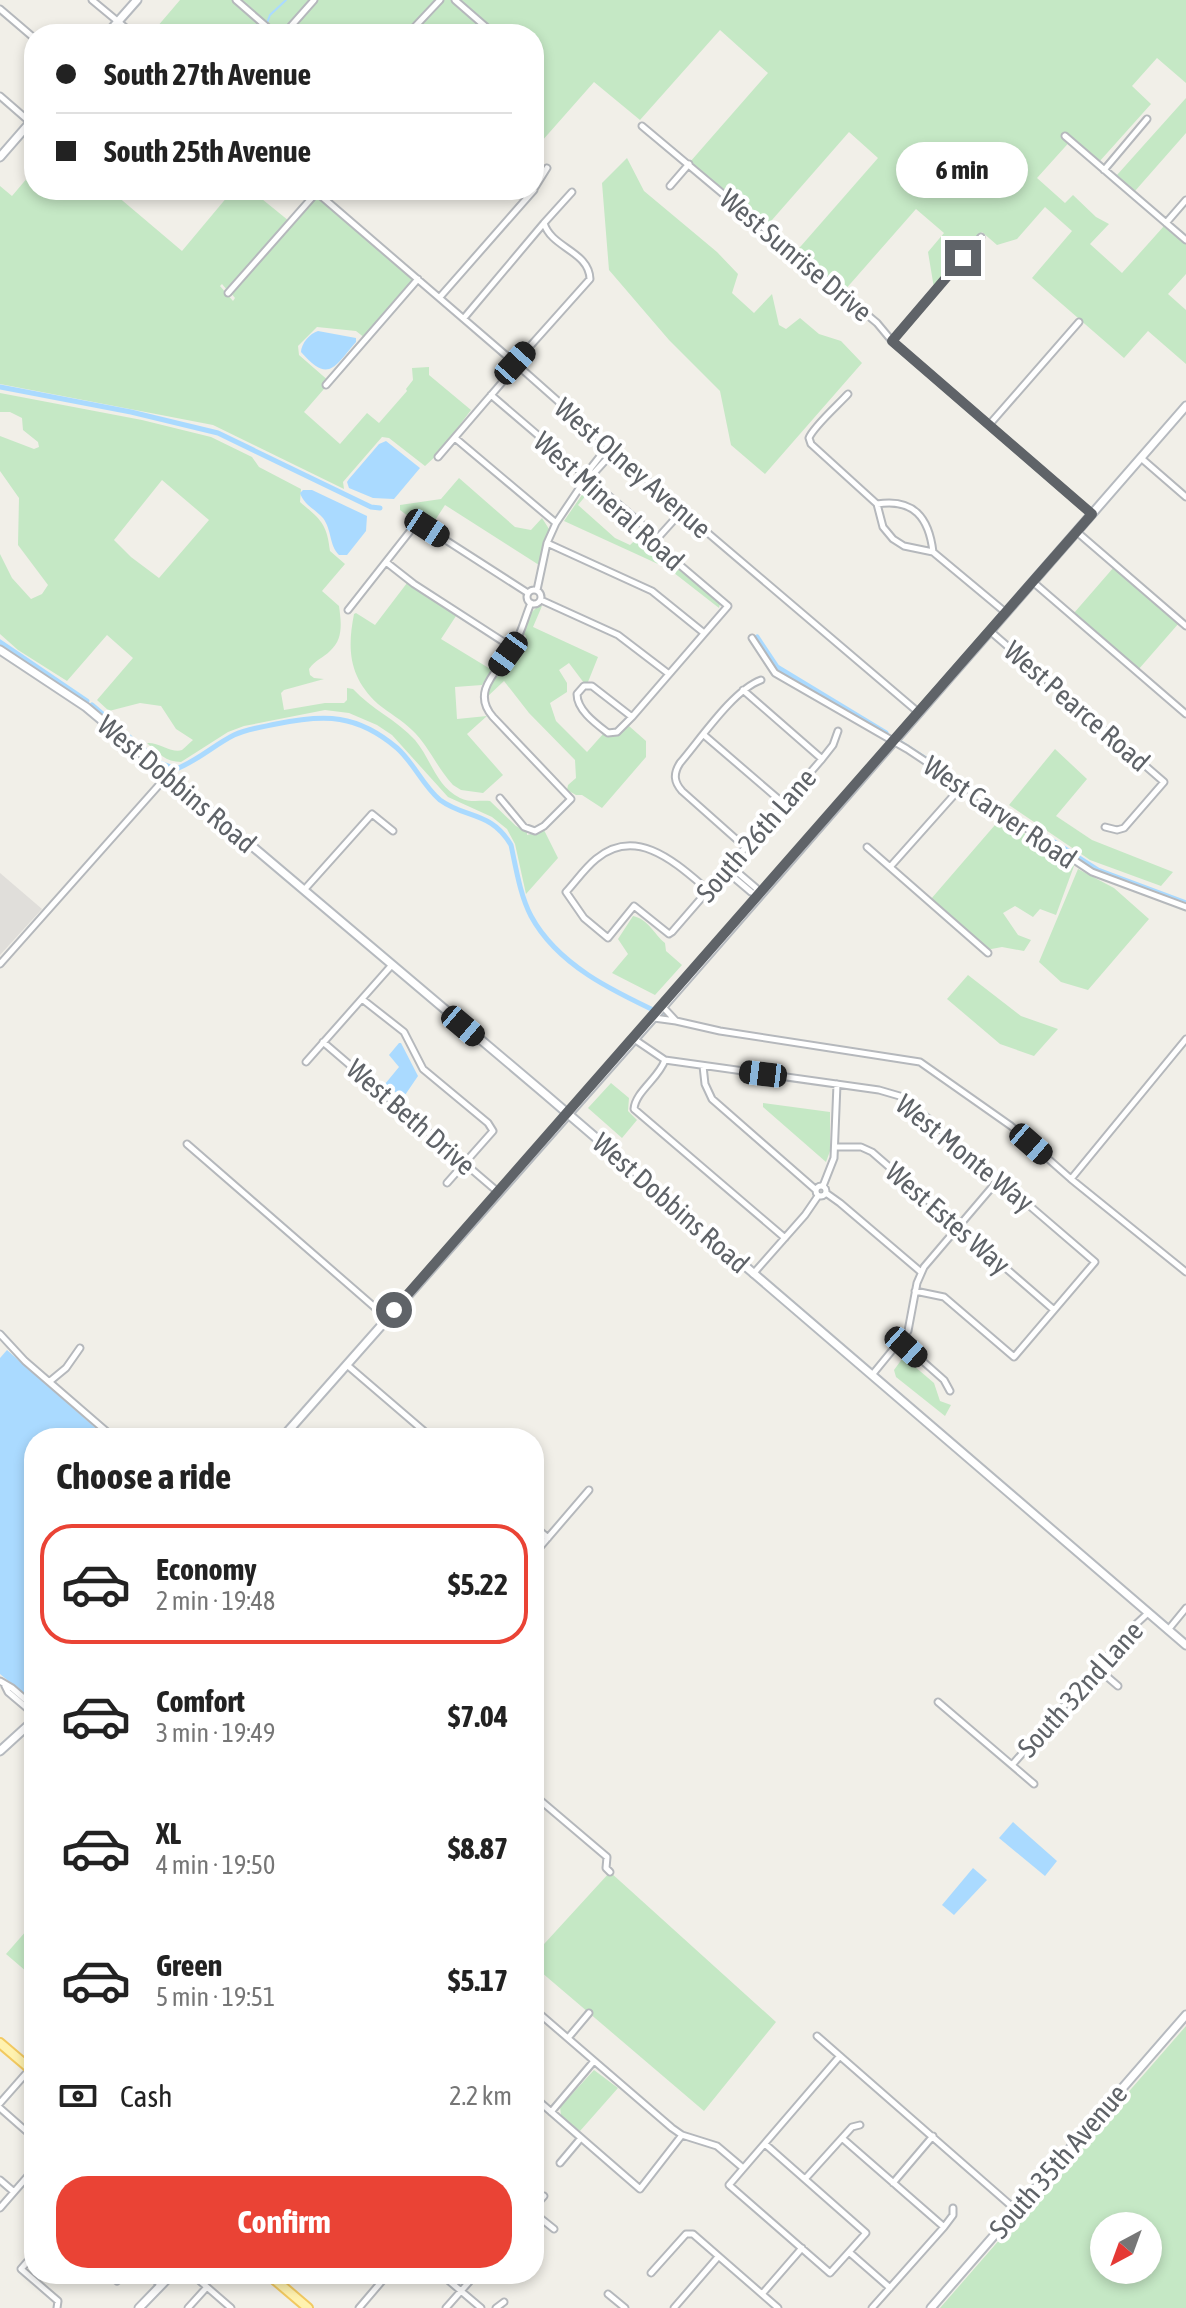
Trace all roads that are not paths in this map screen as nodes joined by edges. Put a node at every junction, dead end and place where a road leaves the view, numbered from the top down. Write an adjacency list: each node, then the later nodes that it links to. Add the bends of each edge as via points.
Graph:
1 (92, 0): 8 (street)
2 (137, 0): 8 (main road)
3 (236, 0): 10 (street)
4 (314, 0): 11 (street)
5 (440, 0): 12 (street)
6 (455, 0): 13 (street)
7 (0, 9): 14 (street)
8 (118, 22): 9 (street)
9 (120, 24)
10 (264, 24)
11 (293, 24)
12 (417, 24)
13 (483, 24)
14 (24, 29)
15 (0, 96): 16 (street)
16 (24, 114)
17 (1147, 119): 24 (street)
18 (642, 126): 22 (street, West Sunrise Drive)
19 (24, 129): 21 (main road)
20 (1065, 136): 24 (street)
21 (0, 157)
22 (689, 164): 26 (street); 41 (street, West Sunrise Drive)
23 (547, 168): 25 (street)
24 (1104, 170): 33 (street)
25 (544, 173)
26 (670, 186)
27 (572, 192): 32 (street)
28 (307, 200): 37 (street)
29 (326, 200): 36 (street, West Olney Avenue)
30 (525, 200): 38 (street)
31 (1186, 200): 33 (street)
32 (544, 223): 39 (street); 42 (street, via 589,267 590,279)
33 (1166, 223): 35 (street)
34 (981, 237): 41 (street)
35 (1186, 240)
36 (418, 279): 38 (street, West Olney Avenue); 43 (street)
37 (228, 293)
38 (440, 297): 39 (street, West Olney Avenue)
39 (464, 318): 42 (street, West Olney Avenue)
40 (1079, 322): 47 (street)
41 (892, 341): 47 (street, West Sunrise Drive)
42 (516, 364): 45 (street); 49 (street, West Olney Avenue)
43 (326, 385)
44 (848, 394): 54 (street, via 809,438)
45 (491, 395): 48 (street); 52 (street, West Mineral Road)
46 (1186, 406): 51 (main road)
47 (989, 425): 56 (street, West Sunrise Drive)
48 (455, 438): 50 (street); 57 (street)
49 (611, 448): 52 (street); 55 (street, West Olney Avenue)
50 (438, 457)
51 (1141, 458): 53 (street); 56 (main road)
52 (587, 477): 57 (street); 59 (street, West Mineral Road)
53 (1186, 497)
54 (877, 504): 61 (street, via 883,527 893,539); 61 (street, via 899,503 923,518)
55 (682, 511): 59 (street); 79 (street, West Olney Avenue)
56 (1092, 514): 58 (main road)
57 (556, 523): 60 (street)
58 (1077, 532): 63 (main road); 70 (street)
59 (655, 541): 72 (street, West Mineral Road, via 728,606)
60 (547, 543): 64 (street); 72 (street, via 652,591)
61 (933, 552): 69 (street)
62 (386, 562): 65 (street, via 411,530 427,528); 68 (street); 74 (street)
63 (1033, 582): 69 (main road); 80 (street)
64 (537, 590): 65 (street); 66 (street)
65 (528, 593): 67 (street)
66 (541, 600): 67 (street); 76 (street, via 618,635)
67 (531, 603): 74 (street)
68 (348, 610)
69 (1005, 612): 71 (main road)
70 (1186, 626)
71 (989, 631): 79 (main road); 90 (street, West Pearce Road, via 1164,782 1124,828)
72 (704, 633): 76 (street)
73 (752, 638): 84 (street, West Carver Road, via 775,673)
74 (513, 648): 88 (street, via 489,679 483,698 487,710 571,799 535,831 524,827)
75 (0, 650): 86 (main road, West Dobbins Road, via 71,696)
76 (669, 674): 81 (street)
77 (761, 680): 78 (street)
78 (743, 690): 83 (street); 85 (street)
79 (918, 712): 84 (main road)
80 (1186, 714)
81 (632, 717): 81 (street, via 592,686 579,691 579,706 605,731 619,731)
82 (838, 731): 85 (street, South 26th Lane)
83 (704, 735): 89 (street); 92 (street, via 680,763 675,778 682,791)
84 (892, 741): 87 (street, West Carver Road); 98 (main road)
85 (822, 759): 89 (street, South 26th Lane)
86 (167, 776): 96 (main road, West Dobbins Road); 101 (street)
87 (963, 785): 94 (street); 99 (street, West Carver Road, via 1092,872)
88 (500, 798)
89 (783, 803): 92 (street, South 26th Lane)
90 (1105, 827)
91 (393, 831): 96 (street, via 372,814)
92 (745, 847): 95 (street, South 26th Lane)
93 (867, 847): 94 (street)
94 (890, 867): 100 (street)
95 (727, 868): 97 (street, South 26th Lane); 98 (street)
96 (304, 890): 102 (main road, West Dobbins Road)
97 (708, 890): 97 (street, South 26th Lane, via 669,934 634,906 608,938 584,918 566,892 596,859 628,846 660,852)
98 (759, 895): 104 (main road)
99 (1186, 907)
100 (988, 953)
101 (0, 964)
102 (391, 966): 103 (street); 113 (main road, West Dobbins Road)
103 (362, 999): 108 (street); 116 (street, via 404,1032 423,1069 488,1123 493,1131)
104 (657, 1012): 105 (street); 105 (street); 106 (main road)
105 (676, 1021): 118 (street, via 920,1062 1000,1117)
106 (634, 1039): 109 (street, West Monte Way); 113 (main road)
107 (1186, 1039): 118 (street)
108 (323, 1042): 110 (street); 116 (street, West Beth Drive)
109 (665, 1060): 111 (street, West Monte Way); 125 (street, via 633,1106)
110 (306, 1062)
111 (703, 1066): 112 (street, West Monte Way); 122 (street, via 712,1099)
112 (837, 1084): 115 (street); 117 (street, West Monte Way, via 903,1097)
113 (567, 1114): 121 (main road); 128 (main road, West Dobbins Road)
114 (187, 1144): 131 (street)
115 (835, 1147): 120 (street); 124 (street, West Estes Way, via 872,1152)
116 (465, 1163): 119 (street); 121 (street, West Beth Drive)
117 (999, 1179): 124 (street); 130 (street, West Monte Way, via 1095,1262)
118 (1071, 1179): 127 (street)
119 (447, 1183)
120 (823, 1186): 122 (street); 123 (street)
121 (498, 1192): 131 (main road)
122 (817, 1193): 123 (street); 125 (street)
123 (826, 1193): 126 (street)
124 (958, 1227): 126 (street); 130 (street, West Estes Way)
125 (785, 1238): 128 (street)
126 (921, 1272): 129 (street)
127 (1186, 1272)
128 (753, 1274): 136 (main road, West Dobbins Road)
129 (915, 1291): 130 (street, via 944,1297 1014,1357); 133 (street, via 911,1322)
130 (1054, 1310)
131 (387, 1318): 135 (main road)
132 (0, 1334): 137 (street)
133 (901, 1342): 136 (street); 138 (street)
134 (80, 1348): 137 (street)
135 (346, 1364): 140 (main road); 141 (street)
136 (872, 1375): 147 (main road, West Dobbins Road)
137 (49, 1382): 139 (street)
138 (950, 1391)
139 (102, 1428)
140 (291, 1428)
141 (420, 1428)
142 (589, 1490): 144 (street)
143 (544, 1535): 144 (street)
144 (548, 1538): 145 (street)
145 (544, 1543)
146 (1186, 1608): 148 (street)
147 (1148, 1613): 148 (main road, West Dobbins Road); 150 (street, South 32nd Lane)
148 (1168, 1630): 149 (main road, West Dobbins Road)
149 (1186, 1645)
150 (1097, 1668): 152 (street); 158 (street, South 32nd Lane)
151 (2, 1683): 153 (street); 155 (street)
152 (1118, 1686)
153 (24, 1698)
154 (938, 1702): 158 (street)
155 (24, 1707)
156 (24, 1727): 157 (main road)
157 (0, 1751)
158 (1012, 1765): 159 (street)
159 (1034, 1784)
160 (544, 1803): 161 (street, via 607,1857)
161 (610, 1872)
162 (589, 2013): 166 (street)
163 (1186, 2015): 191 (main road, South 35th Avenue)
164 (544, 2018): 166 (street)
165 (817, 2036): 168 (street)
166 (568, 2038): 169 (street)
167 (0, 2043): 170 (main road)
168 (840, 2056): 178 (street); 181 (street)
169 (594, 2061): 174 (street); 177 (street)
170 (24, 2063)
171 (24, 2079): 172 (street)
172 (0, 2106): 176 (street)
173 (544, 2106): 174 (street)
174 (551, 2112): 179 (street)
175 (860, 2125): 180 (street)
176 (24, 2129)
177 (682, 2135): 179 (street, via 640,2189); 183 (street, via 717,2146)
178 (933, 2136): 187 (street); 191 (street)
179 (581, 2138): 182 (street)
180 (842, 2138): 184 (street); 187 (street)
181 (765, 2144): 183 (street); 184 (street)
182 (560, 2163)
183 (743, 2168): 195 (street, via 729,2185)
184 (805, 2179): 196 (street, via 866,2233)
185 (0, 2180): 188 (street)
186 (24, 2180): 188 (street)
187 (893, 2183): 193 (street)
188 (14, 2192): 189 (street)
189 (0, 2208)
190 (953, 2208): 193 (street)
191 (1016, 2210): 226 (main road, South 35th Avenue)
192 (544, 2220): 194 (street)
193 (944, 2227): 208 (street)
194 (554, 2229)
195 (802, 2248): 196 (street, via 830,2273); 211 (street)
196 (849, 2252): 208 (street)
197 (718, 2257): 198 (street, via 690,2233); 211 (street); 223 (street)
198 (651, 2273)
199 (38, 2284): 213 (street, via 58,2301)
200 (160, 2284): 206 (street)
201 (204, 2284): 207 (street)
202 (280, 2284): 217 (main road)
203 (379, 2284): 218 (street)
204 (453, 2284): 209 (street)
205 (467, 2284): 209 (street)
206 (162, 2286): 214 (main road)
207 (207, 2287): 215 (street); 216 (street)
208 (890, 2288): 225 (street)
209 (461, 2291): 219 (street); 220 (street)
210 (608, 2294): 222 (street)
211 (762, 2294): 224 (street)
212 (504, 2302): 221 (street)
213 (57, 2308)
214 (139, 2308)
215 (188, 2308)
216 (231, 2308)
217 (308, 2308)
218 (359, 2308)
219 (446, 2308)
220 (481, 2308)
221 (496, 2308)
222 (625, 2308)
223 (674, 2308)
224 (778, 2308)
225 (872, 2308)
226 (931, 2308)

